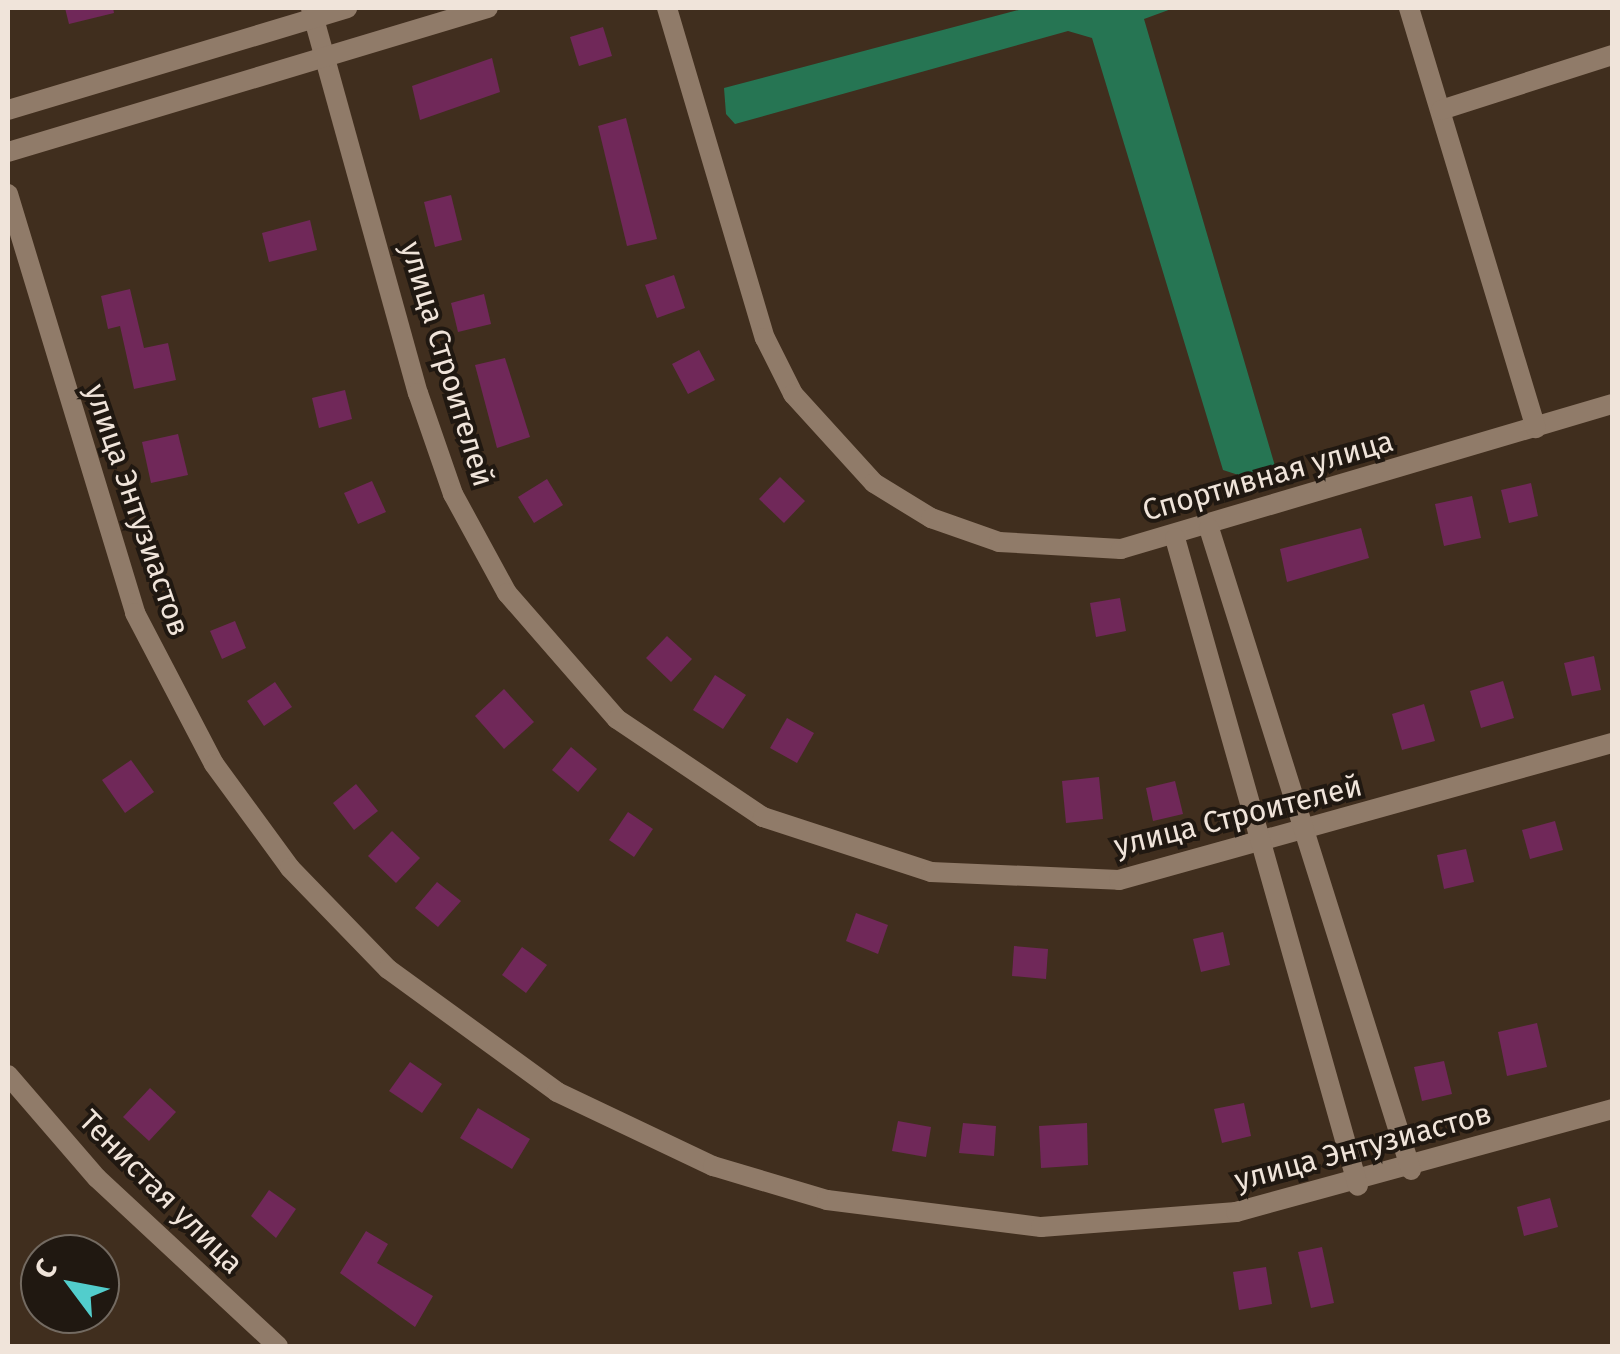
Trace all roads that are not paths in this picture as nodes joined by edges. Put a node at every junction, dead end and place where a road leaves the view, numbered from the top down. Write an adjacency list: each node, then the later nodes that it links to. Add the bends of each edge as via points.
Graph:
1 (347, 8): 5 (street)
2 (488, 8): 7 (street)
3 (667, 8): 15 (street, Спортивная улица, via 765,338 829,441 931,518 998,542 1072,552)
4 (1410, 8): 9 (street)
5 (312, 12): 7 (street, улица Строителей); 8 (street)
6 (1612, 55): 9 (street)
7 (326, 56): 10 (street); 18 (street, улица Строителей, via 453,494 507,593 617,719 763,817 931,872 1120,880)
8 (8, 110)
9 (1441, 110): 13 (street)
10 (8, 152)
11 (8, 194): 22 (street, улица Энтузиастов, via 92,491 171,690 290,868 445,1017 557,1092 714,1166 904,1216 1102,1227)
12 (1612, 404): 13 (street, Спортивная улица)
13 (1536, 428): 14 (street, Спортивная улица)
14 (1209, 528): 15 (street, Спортивная улица); 17 (street)
15 (1175, 538): 18 (street)
16 (1612, 743): 17 (street, улица Строителей)
17 (1304, 832): 18 (street, улица Строителей); 21 (street)
18 (1266, 844): 22 (street)
19 (8, 1075): 23 (street, Тенистая улица, via 98,1178)
20 (1612, 1109): 21 (street, улица Энтузиастов)
21 (1411, 1170): 22 (street, улица Энтузиастов)
22 (1358, 1186)
23 (278, 1346)

